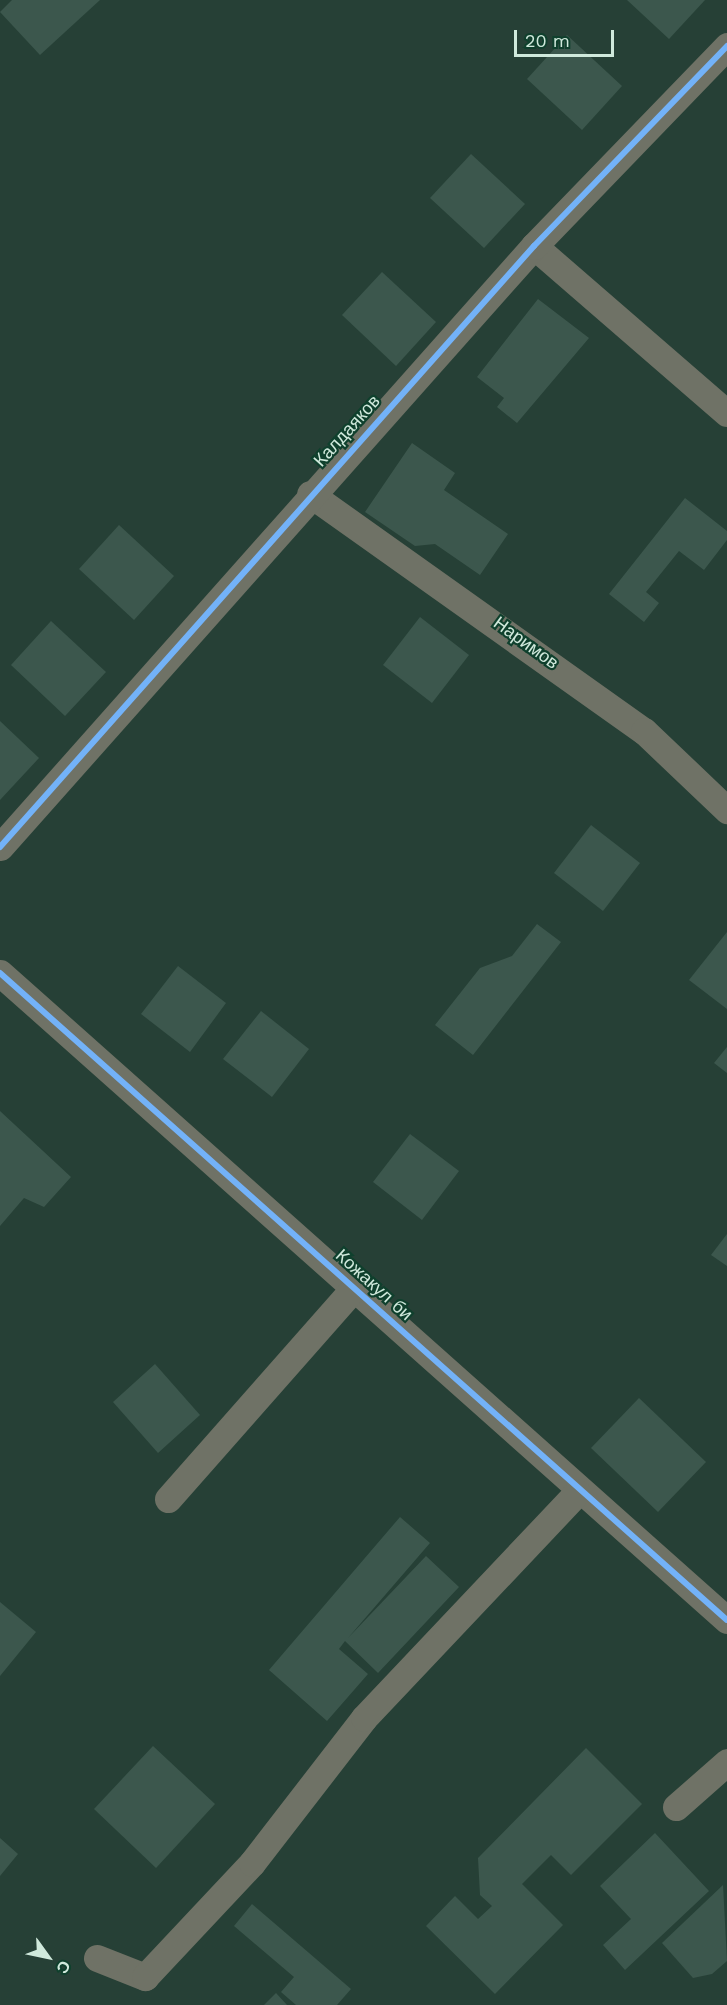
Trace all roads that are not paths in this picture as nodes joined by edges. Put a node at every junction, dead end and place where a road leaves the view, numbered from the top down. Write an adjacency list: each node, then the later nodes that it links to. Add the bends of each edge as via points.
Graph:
1 (727, 46): 2 (street, Калдаяков)
2 (534, 246): 3 (street); 4 (street, Калдаяков)
3 (727, 413)
4 (310, 494): 5 (street, Наримов, via 644,731); 6 (street, Калдаяков)
5 (727, 810)
6 (0, 847)
7 (0, 973): 8 (street, Кожакул би)
8 (355, 1287): 9 (street, Кожакул би); 10 (street)
9 (577, 1492): 11 (street, Кожакул би); 14 (street, via 364,1718 252,1863 145,1977)
10 (168, 1499)
11 (727, 1620)
12 (727, 1761): 13 (street)
13 (676, 1807)
14 (97, 1958)

